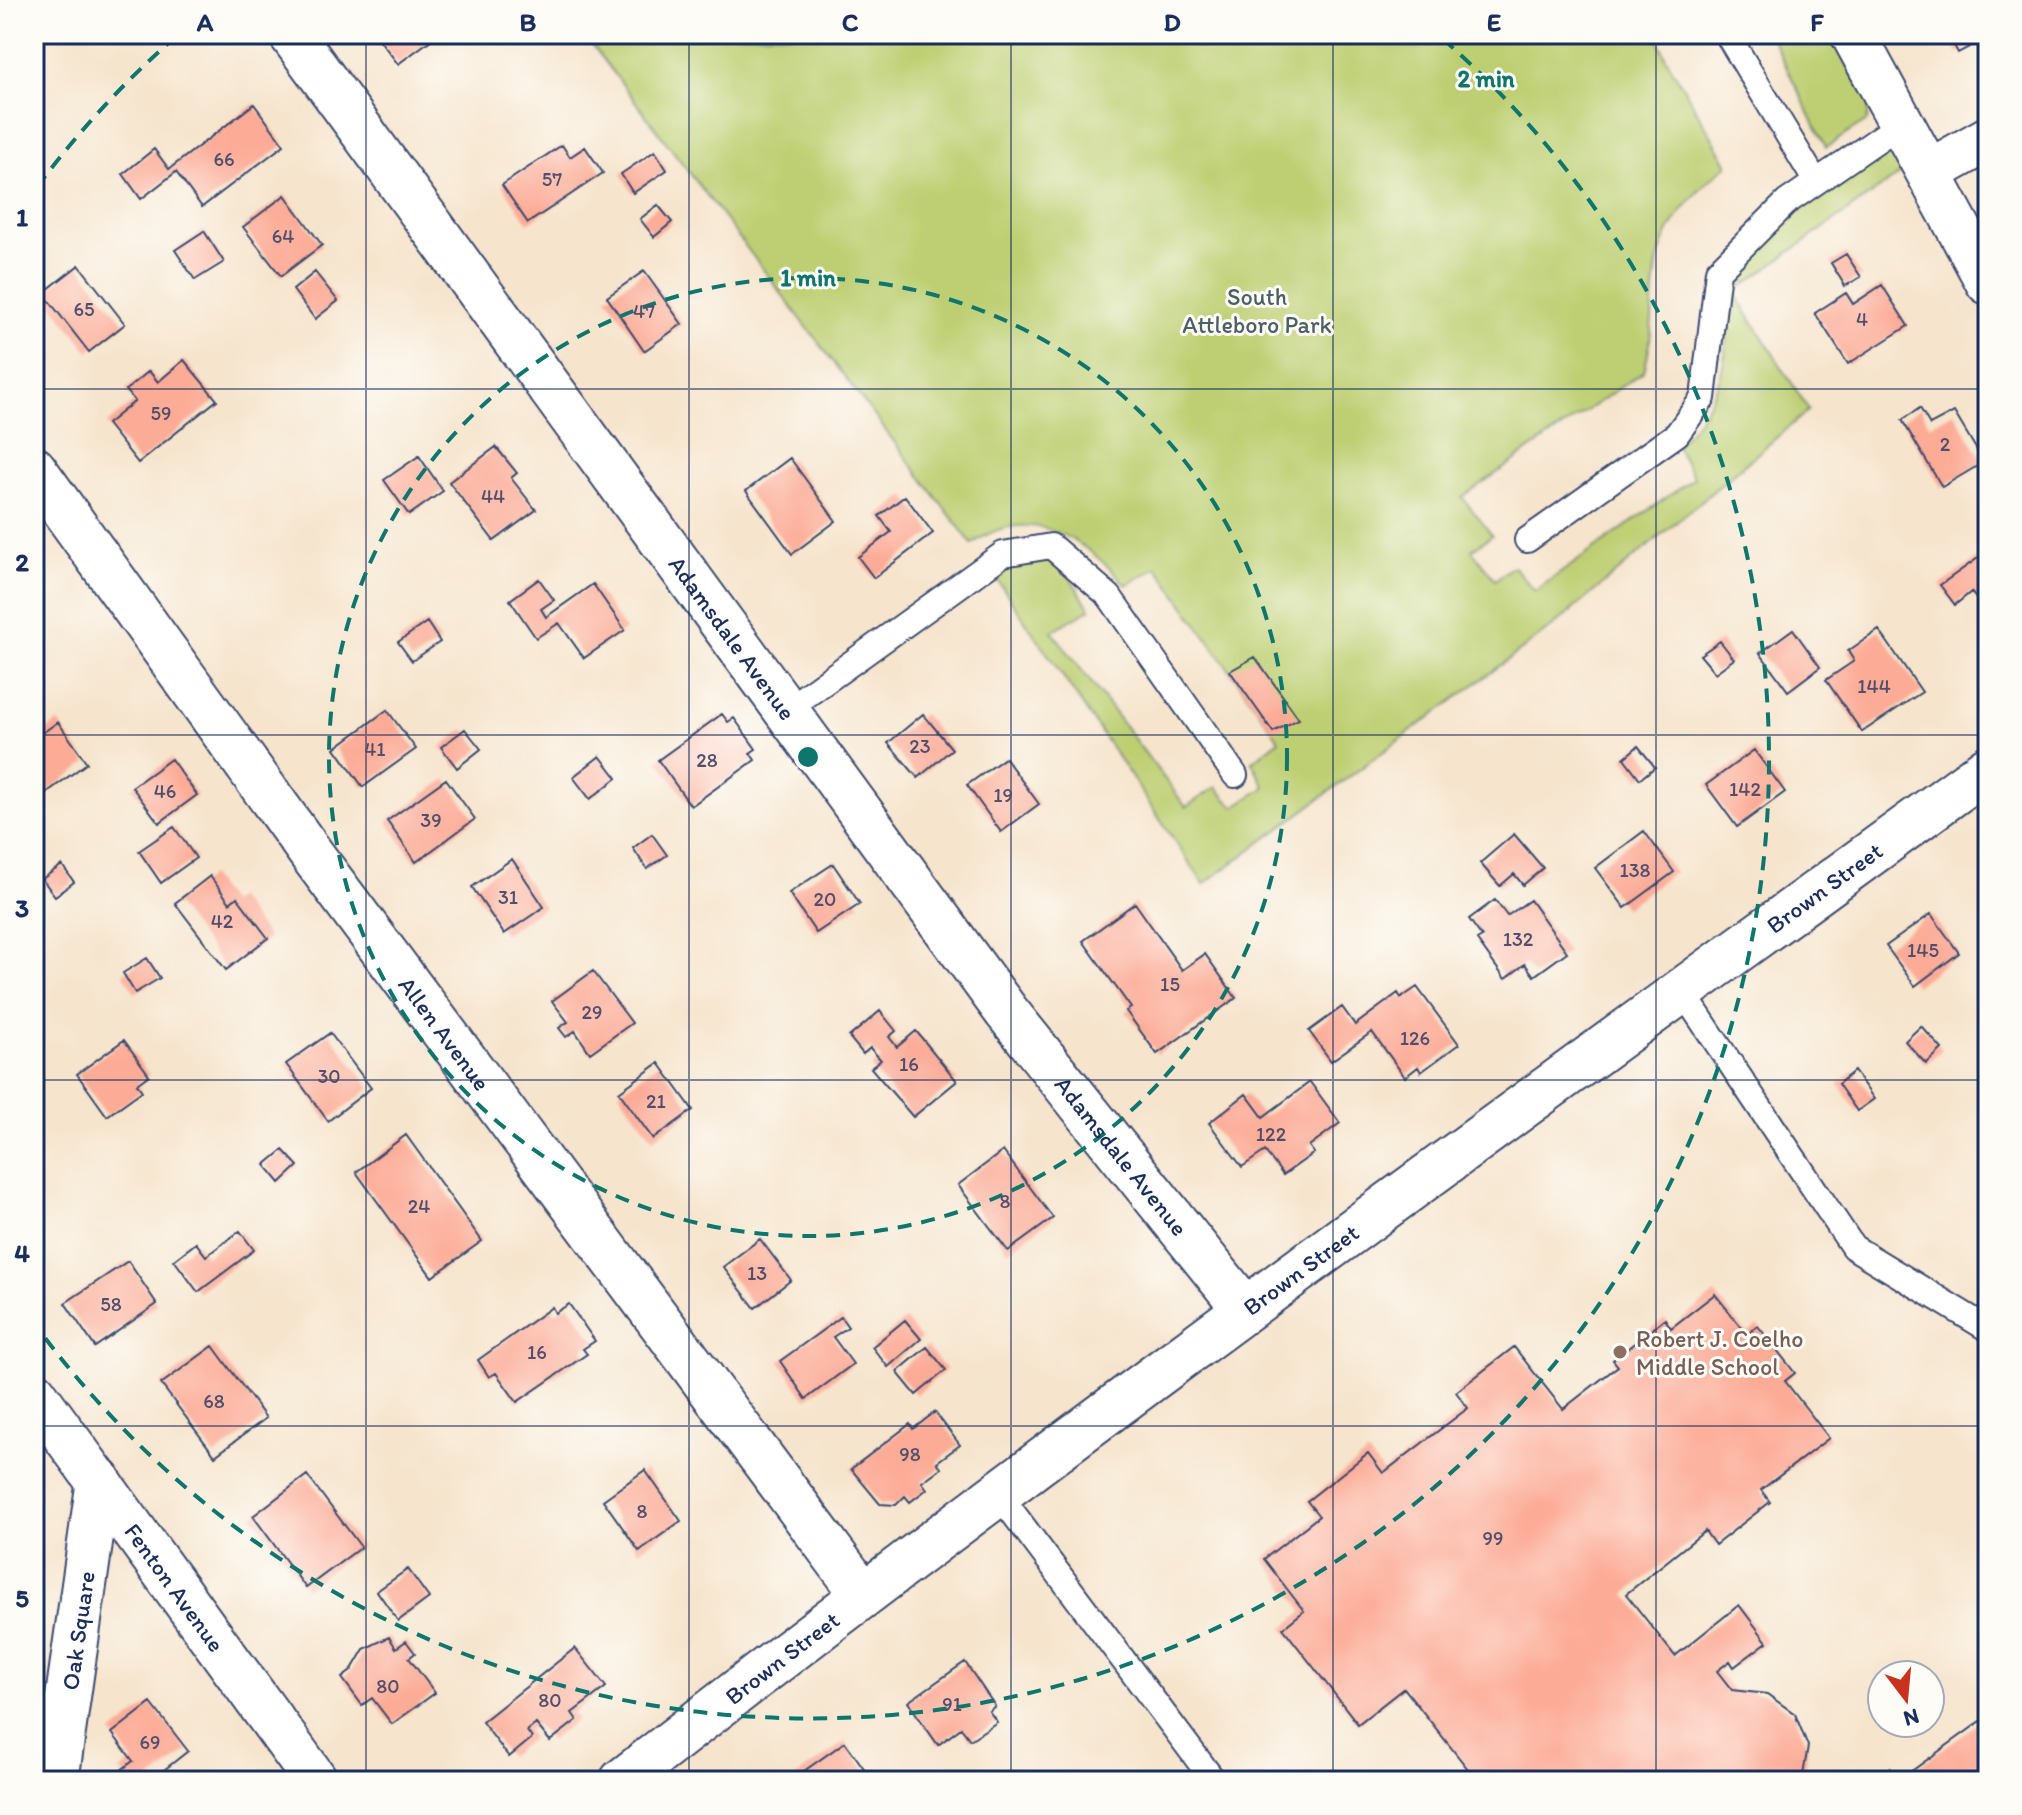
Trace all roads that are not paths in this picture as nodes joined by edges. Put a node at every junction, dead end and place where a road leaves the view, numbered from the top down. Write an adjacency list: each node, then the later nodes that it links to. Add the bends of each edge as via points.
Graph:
1 (291, 34): 11 (street, Adamsdale Avenue)
2 (1727, 34): 7 (lane)
3 (1853, 34): 4 (street)
4 (1902, 123): 6 (street); 7 (lane)
5 (1988, 139): 6 (street)
6 (1929, 172): 8 (street)
7 (1816, 182): 10 (lane, via 1787,202 1718,271 1703,398 1677,434)
8 (1988, 282)
9 (34, 469): 20 (street, Allen Avenue, via 312,855)
10 (1527, 540)
11 (786, 710): 13 (lane, via 1003,554 1051,546 1109,596); 15 (street, Adamsdale Avenue, via 1006,1011)
12 (1988, 768): 14 (street, Brown Street)
13 (1235, 775)
14 (1682, 991): 15 (street, Brown Street); 16 (lane, via 1853,1247)
15 (1245, 1309): 19 (street, Brown Street)
16 (1988, 1329)
17 (34, 1393): 18 (street, Fenton Avenue)
18 (99, 1480): 21 (street, Oak Square); 22 (street, Fenton Avenue)
19 (998, 1493): 20 (street, Brown Street); 24 (lane)
20 (863, 1594): 23 (street, Brown Street)
21 (56, 1781)
22 (316, 1781)
23 (622, 1781)
24 (1214, 1781)

